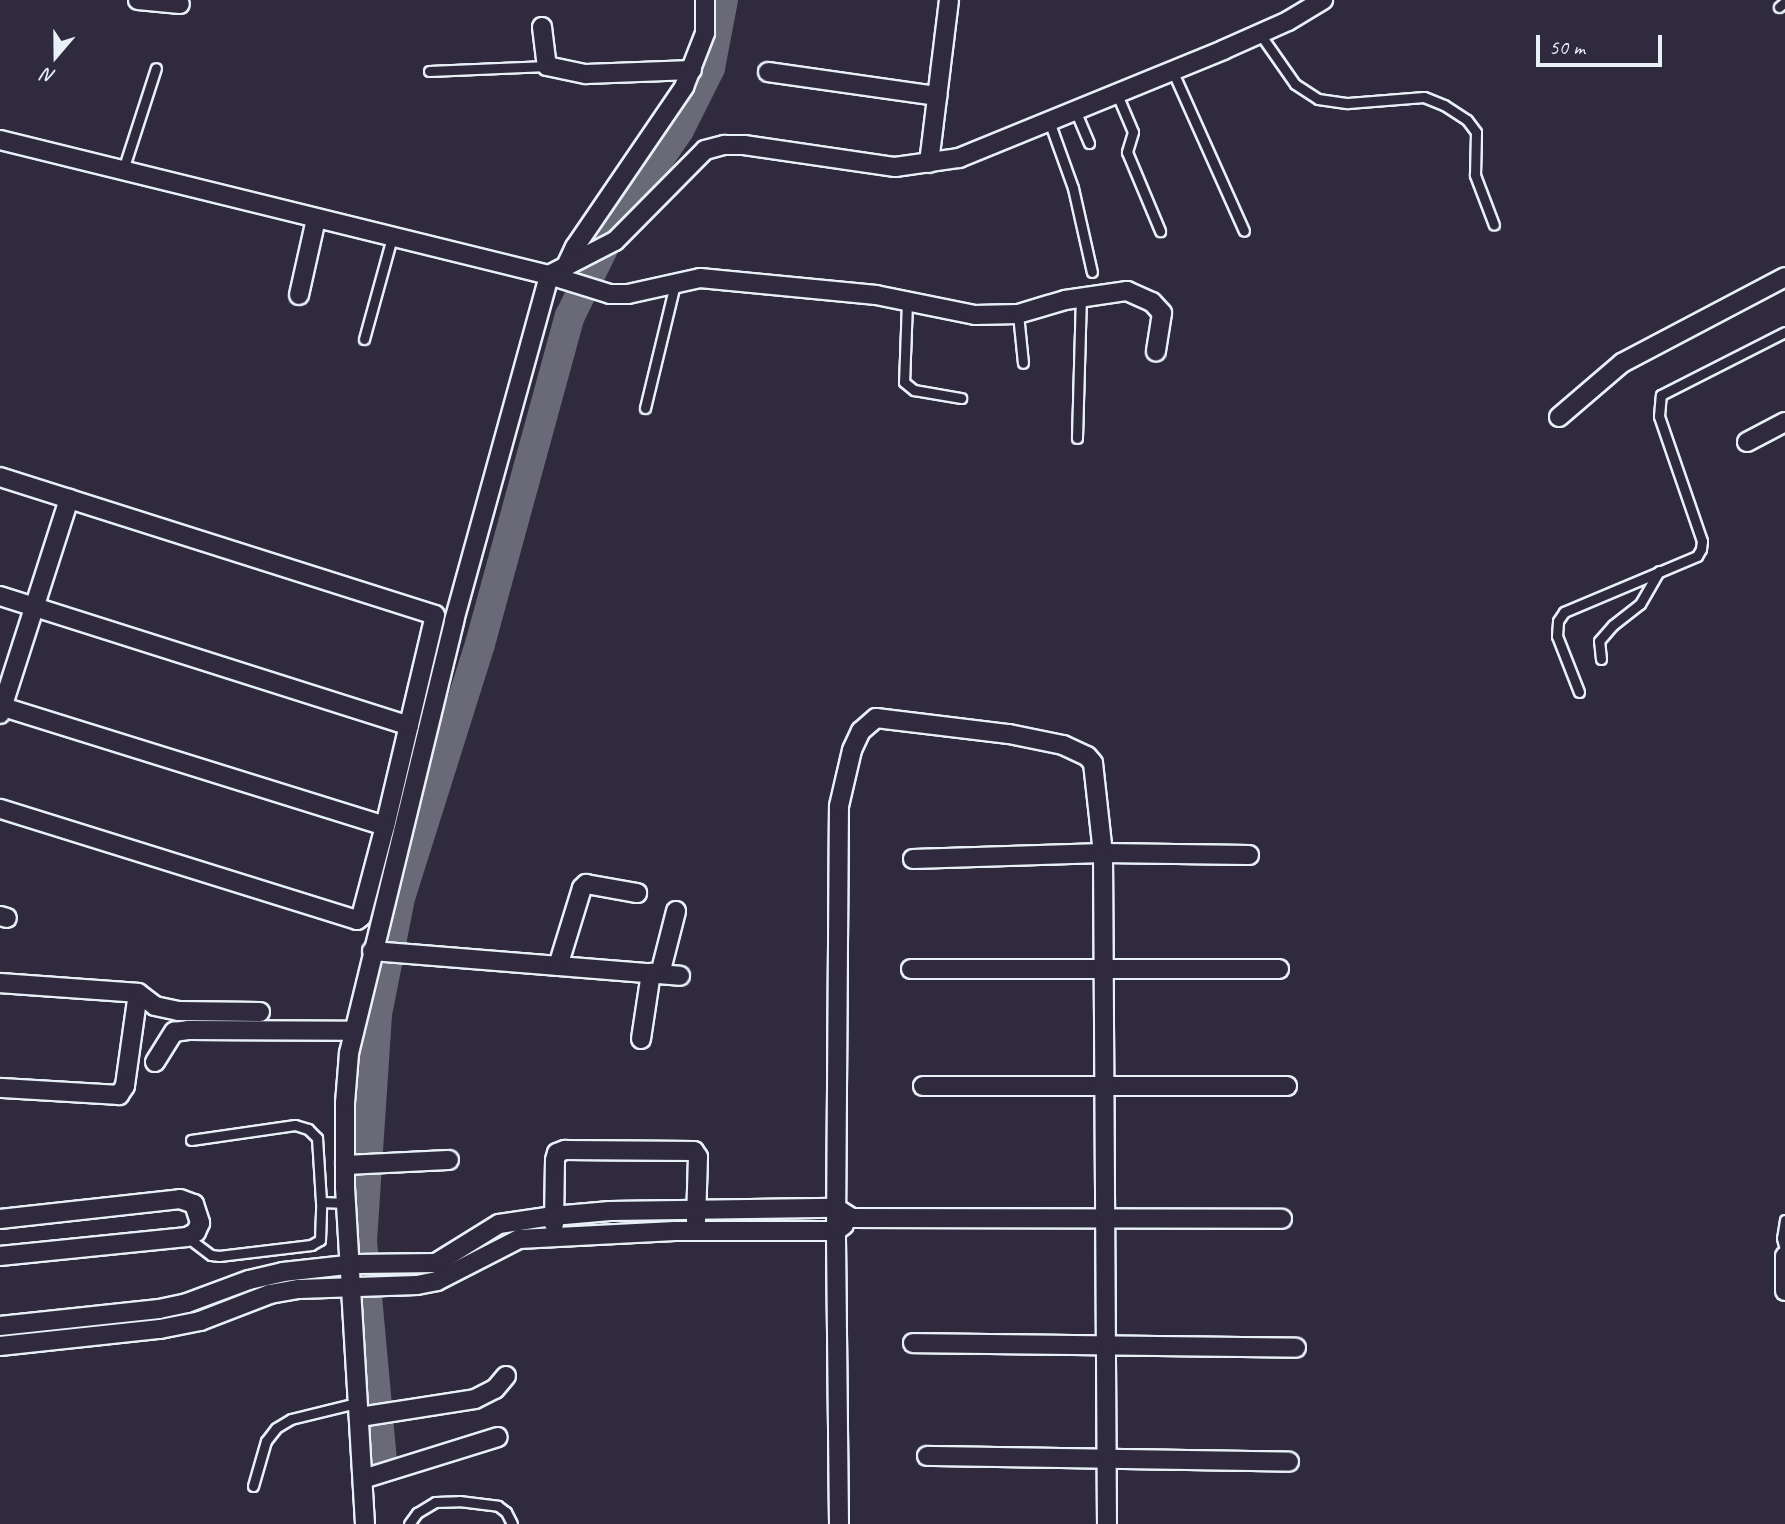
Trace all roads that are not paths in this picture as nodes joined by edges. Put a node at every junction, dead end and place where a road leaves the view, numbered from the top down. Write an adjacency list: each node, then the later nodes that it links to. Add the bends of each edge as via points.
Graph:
1 (138, 0): 5 (street)
2 (705, 0): 11 (street, via 705,33)
3 (949, 0): 15 (street)
4 (1323, 0): 7 (street)
5 (180, 4)
6 (542, 27): 8 (street)
7 (1259, 34): 10 (street); 23 (lane, via 1295,84 1318,99 1348,103 1424,97 1467,120 1476,132 1475,174)
8 (547, 66): 11 (street, via 596,74); 12 (lane)
9 (156, 68): 21 (lane)
10 (1172, 69): 14 (street); 25 (lane)
11 (692, 70): 27 (street, via 644,150 575,247)
12 (429, 71)
13 (768, 72): 15 (street)
14 (1116, 92): 16 (street); 24 (lane, via 1133,132 1127,152)
15 (937, 96): 20 (street)
16 (1075, 110): 17 (street); 19 (lane)
17 (1049, 121): 20 (street, via 987,148); 28 (lane, via 1073,188)
18 (0, 140): 21 (street)
19 (1089, 144)
20 (929, 163): 27 (street, via 895,167 724,145 705,150 638,221)
21 (122, 172): 22 (street)
22 (316, 219): 26 (street); 32 (street)
23 (1494, 225)
24 (1160, 231)
25 (1244, 231)
26 (392, 237): 29 (street); 37 (lane)
27 (572, 269): 29 (street); 31 (street, via 593,289 628,295)
28 (1092, 272)
29 (548, 275): 62 (street, via 454,621)
30 (1785, 277): 42 (street, via 1622,363)
31 (675, 284): 34 (street, via 700,278); 41 (lane)
32 (299, 295)
33 (1081, 298): 35 (street); 38 (street, via 1127,291 1152,302 1162,317); 44 (lane)
34 (907, 302): 35 (street, via 975,315); 40 (lane, via 904,382 914,390)
35 (1018, 314): 39 (lane)
36 (1785, 332): 48 (lane, via 1661,395 1659,416 1702,541 1697,556)
37 (364, 339)
38 (1156, 352)
39 (1023, 363)
40 (961, 398)
41 (645, 408)
42 (1559, 417)
43 (1785, 422): 45 (street)
44 (1076, 438)
45 (1747, 442)
46 (0, 477): 47 (street)
47 (69, 499): 50 (street); 54 (street, via 436,615)
48 (1658, 571): 51 (lane, via 1640,604 1599,641); 52 (lane, via 1564,612 1558,621 1557,636)
49 (0, 596): 50 (street)
50 (34, 606): 53 (street); 54 (street)
51 (1601, 659)
52 (1579, 692)
53 (1, 709): 56 (street)
54 (409, 726): 56 (street)
55 (0, 809): 56 (street, via 357,920)
56 (385, 826)
57 (1103, 853): 58 (street); 59 (street); 64 (street); 84 (street, via 1094,763 1087,756 1063,745 1009,734 876,718 861,732 839,806)
58 (1249, 855)
59 (913, 859)
60 (637, 894): 63 (street, via 586,884)
61 (676, 911): 67 (street)
62 (376, 951): 63 (street); 72 (street)
63 (558, 966): 67 (street)
64 (1104, 969): 65 (street); 66 (street); 75 (street)
65 (1279, 969)
66 (911, 970)
67 (655, 973): 68 (street); 73 (street)
68 (680, 976)
69 (0, 983): 70 (street)
70 (138, 993): 71 (street, via 155,1006 177,1011); 78 (street, via 125,1086 119,1095)
71 (260, 1012)
72 (353, 1031): 74 (street, via 174,1032); 81 (street, via 345,1103)
73 (640, 1039)
74 (155, 1062)
75 (1104, 1084): 76 (street); 77 (street); 88 (street)
76 (923, 1086)
77 (1287, 1086)
78 (0, 1088)
79 (191, 1140): 82 (lane, via 295,1125 308,1129 317,1138)
80 (449, 1160): 81 (street)
81 (361, 1164): 83 (street)
82 (321, 1202): 83 (lane); 95 (lane, via 320,1240 312,1245 219,1256)
83 (347, 1203): 99 (street)
84 (836, 1208): 85 (street); 87 (street); 93 (street)
85 (696, 1211): 86 (street); 86 (street, via 698,1157 694,1151 565,1150 557,1153 555,1160); 92 (street)
86 (553, 1216): 94 (street); 99 (street, via 499,1224 436,1263)
87 (852, 1218): 88 (street); 93 (street)
88 (1104, 1218): 90 (street); 104 (street)
89 (0, 1219): 95 (street, via 180,1199 194,1204 200,1223)
90 (1282, 1219)
91 (1785, 1220): 96 (lane)
92 (695, 1231): 93 (street); 94 (street)
93 (836, 1231): 118 (street)
94 (555, 1236): 100 (street, via 506,1243 437,1282)
95 (187, 1237): 97 (street)
96 (1785, 1249)
97 (0, 1256)
98 (1785, 1256): 101 (street)
99 (353, 1265): 100 (street); 102 (street, via 249,1280 159,1309)
100 (354, 1287): 105 (street, via 270,1294 200,1321 160,1329); 108 (street)
101 (1785, 1290)
102 (0, 1326)
103 (913, 1343): 104 (street)
104 (1105, 1345): 106 (street); 111 (street)
105 (0, 1346)
106 (1296, 1348)
107 (506, 1376): 108 (street, via 495,1389 475,1399)
108 (370, 1412): 113 (street); 114 (lane, via 291,1419 276,1428 265,1441)
109 (498, 1437): 113 (street)
110 (928, 1457): 111 (street)
111 (1106, 1460): 112 (street); 119 (street)
112 (1289, 1462)
113 (363, 1479): 115 (street)
114 (253, 1486)
115 (365, 1524)
116 (409, 1524): 117 (lane, via 435,1502 459,1501 498,1506)
117 (512, 1524)
118 (839, 1524)
119 (1107, 1524)

